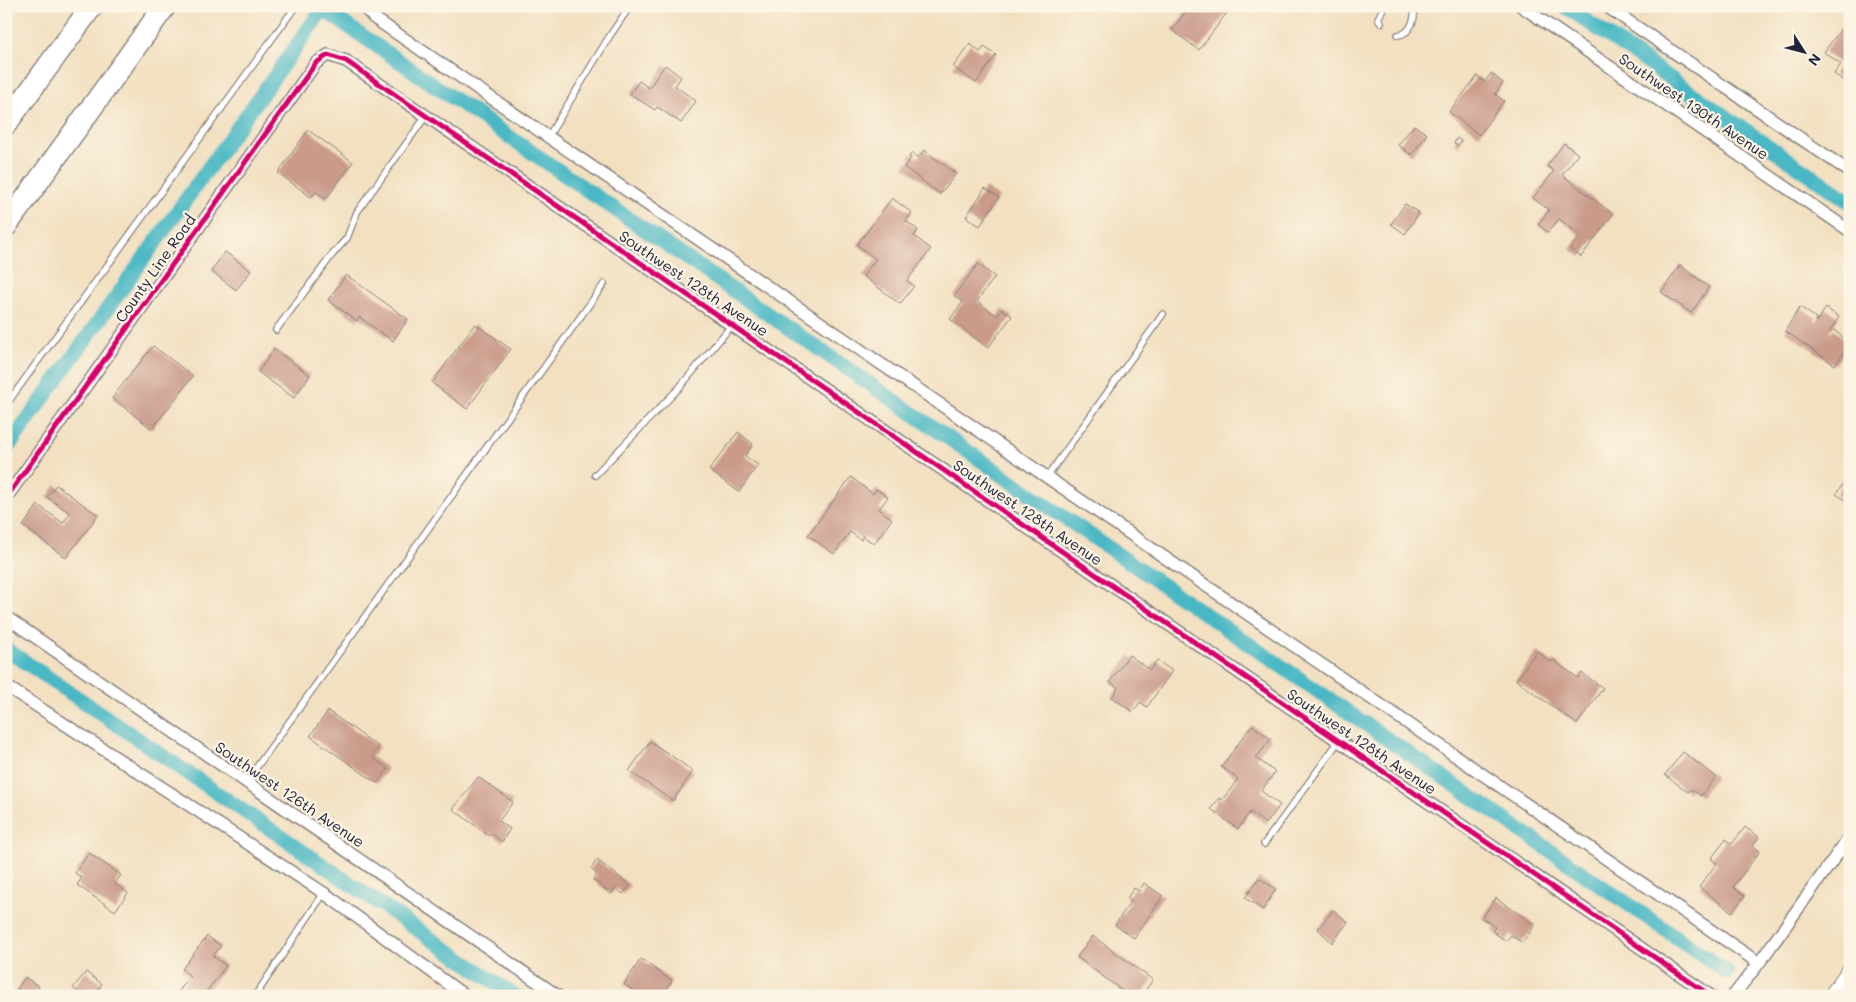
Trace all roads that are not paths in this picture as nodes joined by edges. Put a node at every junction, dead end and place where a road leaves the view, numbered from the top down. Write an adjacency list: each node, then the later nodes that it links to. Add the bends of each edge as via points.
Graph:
1 (92, 6): 14 (highway)
2 (165, 6): 17 (highway)
3 (296, 6): 23 (lane)
4 (363, 6): 15 (street, via 374,18)
5 (630, 6): 15 (lane)
6 (1384, 6): 10 (lane, via 1378,19)
7 (1414, 6): 11 (lane, via 1415,15 1408,30)
8 (1521, 6): 18 (street, Southwest 130th Avenue)
9 (1606, 6): 16 (street)
10 (1381, 24)
11 (1398, 34)
12 (328, 55): 13 (street, Southwest 128th Avenue, via 346,61); 26 (street, County Line Road, via 316,63)
13 (426, 116): 21 (street, Southwest 128th Avenue); 22 (lane, via 357,212 346,238)
14 (6, 124)
15 (548, 137): 25 (street)
16 (1850, 172)
17 (6, 226)
18 (1850, 231)
19 (604, 284): 30 (lane)
20 (1163, 314): 25 (lane)
21 (732, 325): 24 (lane, via 678,388); 29 (street, Southwest 128th Avenue)
22 (276, 330)
23 (6, 406)
24 (595, 474)
25 (1047, 477): 34 (street)
26 (6, 498)
27 (6, 617): 30 (street, Southwest 126th Avenue)
28 (6, 686): 33 (street)
29 (1338, 740): 32 (lane); 39 (street, Southwest 128th Avenue)
30 (246, 782): 38 (street, Southwest 126th Avenue)
31 (1850, 836): 34 (street)
32 (1264, 844)
33 (324, 893): 36 (lane); 37 (street)
34 (1759, 963): 40 (street)
35 (1850, 972): 41 (main road)
36 (255, 996)
37 (465, 996)
38 (558, 996)
39 (1711, 996)
40 (1733, 996)
41 (1833, 996)

